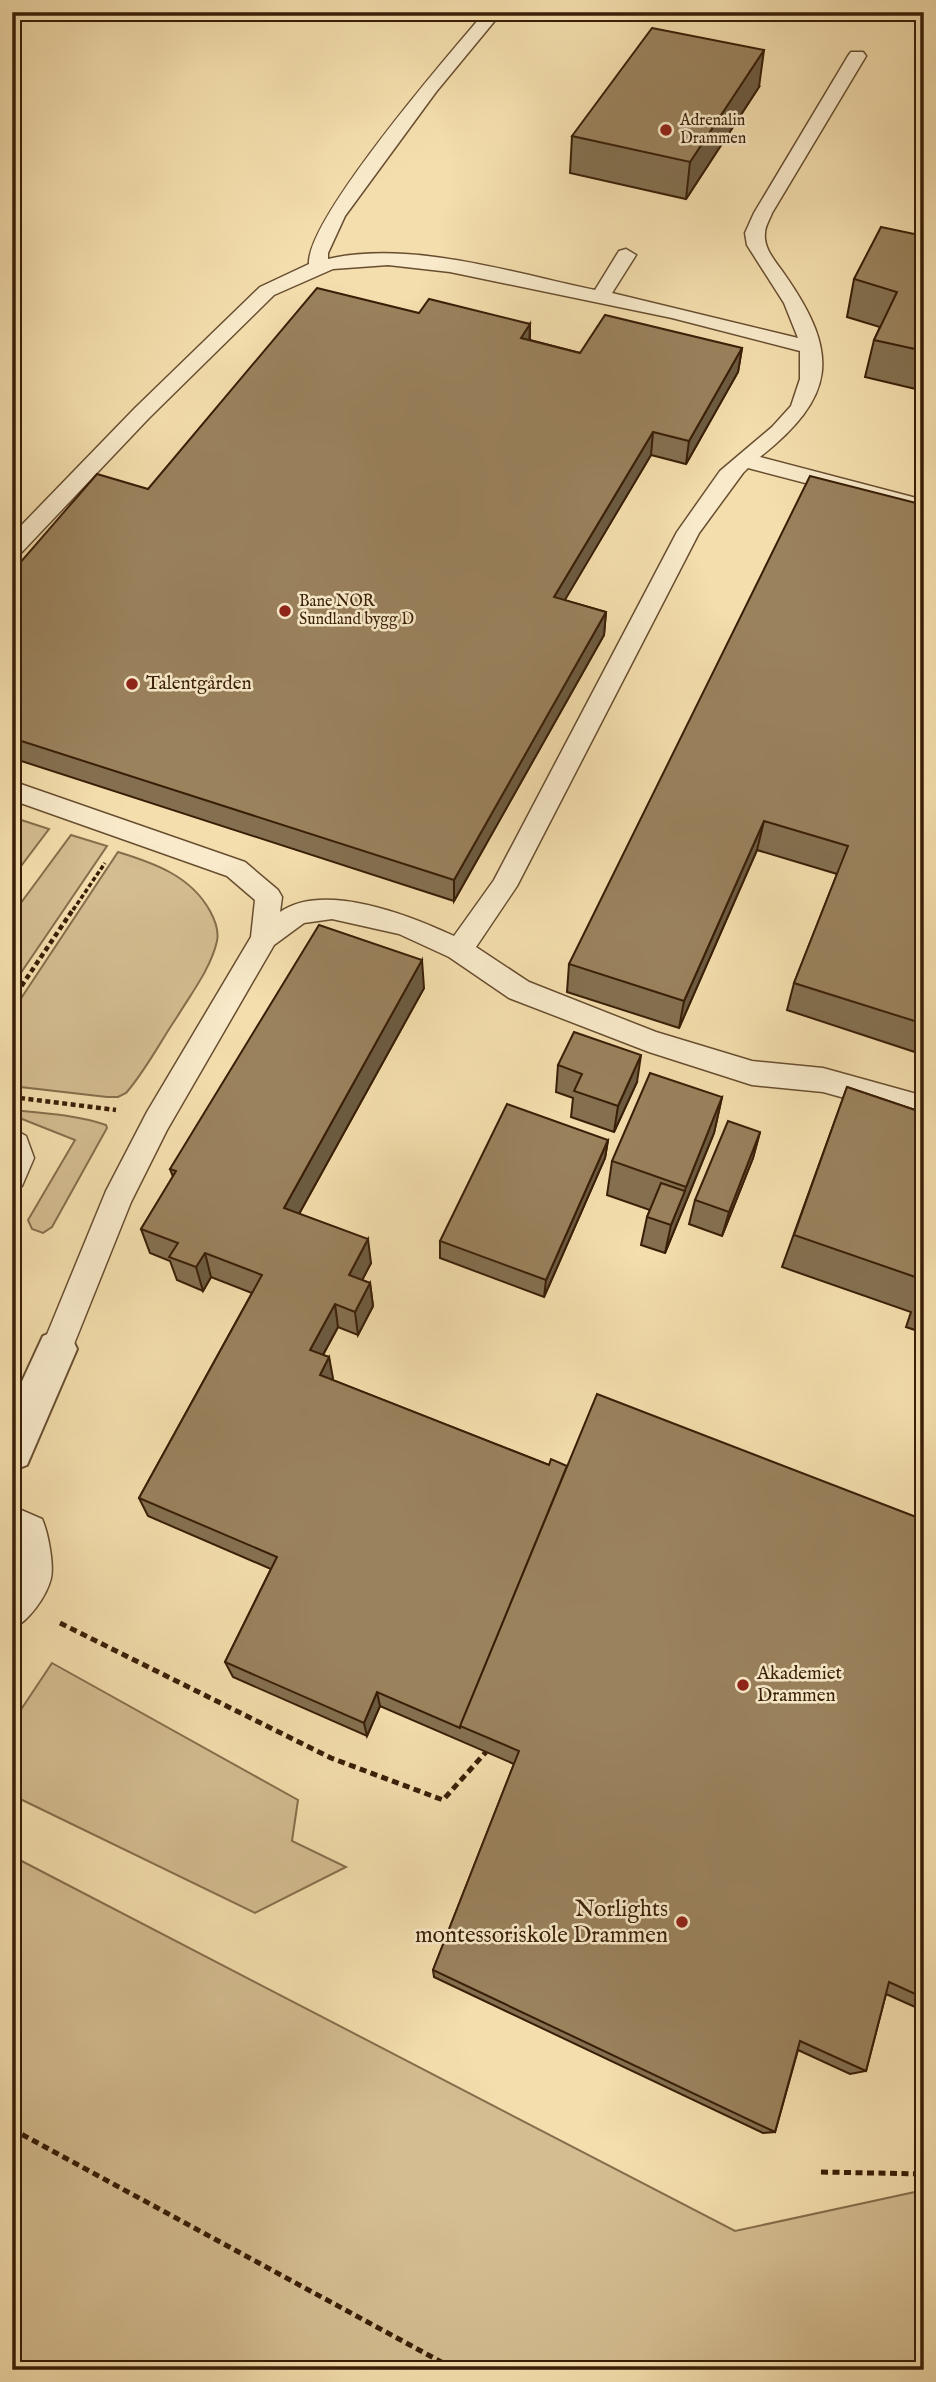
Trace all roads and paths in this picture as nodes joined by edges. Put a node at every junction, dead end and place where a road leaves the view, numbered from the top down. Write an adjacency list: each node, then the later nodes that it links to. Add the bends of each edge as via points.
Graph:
1 (494, 12): 4 (lane, via 430,88 336,215 318,253)
2 (857, 56): 6 (lane, via 755,232 758,250 790,295)
3 (626, 255): 5 (lane)
4 (319, 267): 5 (lane, via 366,259 405,262); 9 (lane, via 267,291)
5 (601, 296): 6 (lane)
6 (811, 348): 7 (lane, via 813,370 805,398 790,421)
7 (744, 460): 8 (lane); 13 (lane, via 713,494 688,532 504,886)
8 (924, 507)
9 (12, 549)
10 (12, 790): 11 (lane)
11 (127, 830): 12 (lane, via 236,869 269,897); 14 (path)
12 (264, 938): 13 (lane, via 298,914 332,909 405,925); 17 (lane)
13 (459, 950): 16 (lane, via 519,990 649,1041 752,1073 823,1080)
14 (12, 1000)
15 (12, 1097): 17 (path, via 107,1108)
16 (924, 1108)
17 (157, 1121): 20 (lane, via 117,1200)
18 (12, 1140): 19 (lane, via 20,1163)
19 (12, 1177)
20 (57, 1349): 21 (street)
21 (12, 1451)
22 (12, 1522): 23 (lane, via 30,1530 34,1577)
23 (15, 1607): 24 (path, via 331,1758 443,1800)
24 (486, 1752)
25 (12, 2129): 28 (path)
26 (821, 2172): 27 (path)
27 (924, 2175)
28 (456, 2370)

